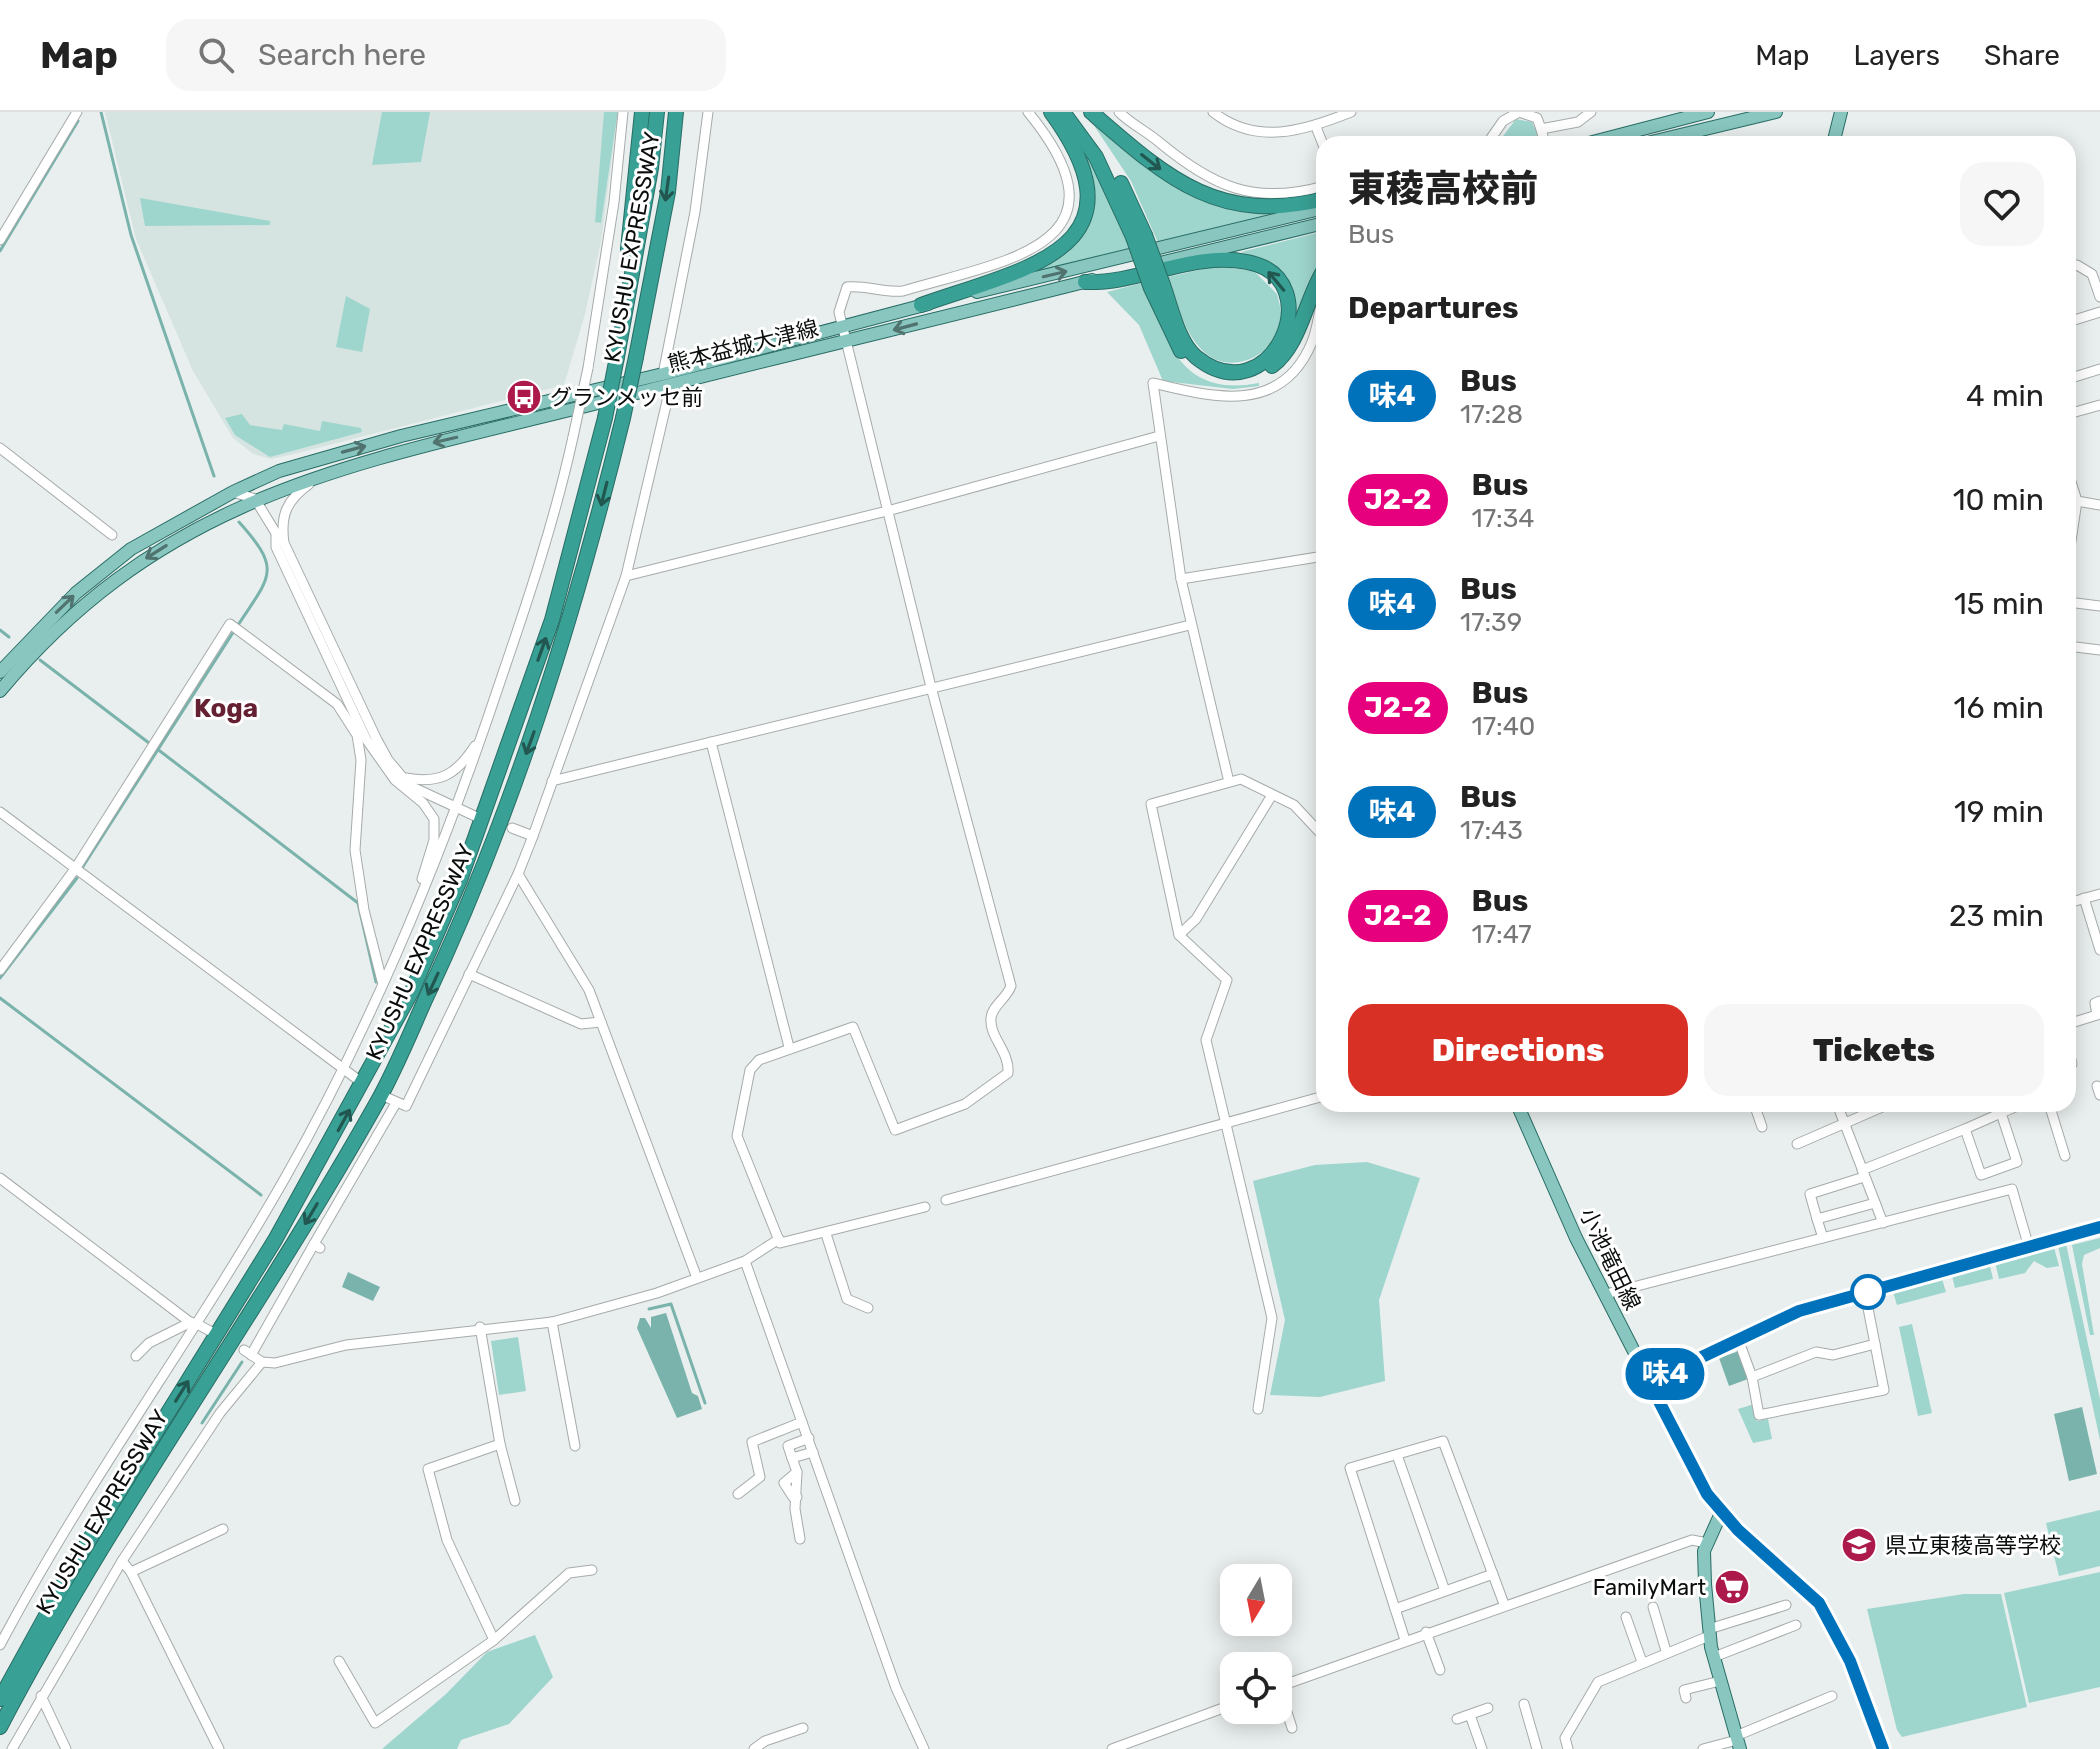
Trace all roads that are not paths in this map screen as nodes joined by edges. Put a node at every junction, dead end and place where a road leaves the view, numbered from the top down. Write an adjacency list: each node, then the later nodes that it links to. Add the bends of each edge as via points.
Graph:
1 (77, 112): 33 (street)
2 (623, 112): 76 (street, bridge, via 588,368 554,522)
3 (642, 112): 45 (highway)
4 (657, 112): 45 (highway, KYUSHU EXPRESSWAY)
5 (676, 112): 193 (highway, KYUSHU EXPRESSWAY, one-way to 193, bridge, via 668,192 623,418 572,615 478,884 377,1103)
6 (708, 112): 48 (street)
7 (1028, 112): 42 (street, via 1070,182 1070,206 1058,227 1027,254 903,291 847,287 839,312)
8 (1051, 112): 39 (highway, via 1087,178 1089,204 1079,231 1063,249 1019,271)
9 (1063, 112): 32 (highway, via 1096,157)
10 (1075, 112): 32 (highway, via 1115,172)
11 (1091, 112): 29 (highway, one-way to 29, via 1168,174 1218,200 1284,209)
12 (1119, 112): 28 (street, via 1180,162 1228,187 1287,194)
13 (1213, 112): 20 (street, via 1259,133)
14 (1351, 112): 20 (street)
15 (1591, 112): 19 (street)
16 (1708, 112): 25 (main road)
17 (1776, 112): 26 (main road)
18 (1841, 112): 27 (main road)
19 (1576, 117): 21 (street)
20 (1316, 127): 22 (street)
21 (1541, 129): 23 (street, via 1537,118 1519,112 1503,121); 24 (street)
22 (1320, 136)
23 (1493, 136)
24 (1543, 136)
25 (1616, 136)
26 (1676, 136)
27 (1835, 136)
28 (1316, 188)
29 (1316, 201)
30 (1316, 210): 39 (main road, 熊本益城大津線, one-way to 30)
31 (1316, 225): 35 (main road, 熊本益城大津線)
32 (1139, 236): 37 (highway, bridge)
33 (0, 240)
34 (2076, 265): 38 (street, via 2092,274)
35 (1085, 282): 37 (highway, one-way to 35, via 1195,356 1215,367 1237,372 1259,366 1283,340 1290,309 1285,294 1279,281 1252,262 1222,257 1108,283); 44 (main road, 熊本益城大津線, one-way to 44)
36 (1316, 283): 37 (highway, via 1288,350 1260,375 1242,380 1211,376 1185,358 1170,334)
37 (1157, 287)
38 (2100, 297)
39 (921, 305): 42 (main road, 熊本益城大津線)
40 (2100, 312): 41 (street)
41 (2076, 320)
42 (843, 326): 44 (street); 48 (main road, 熊本益城大津線)
43 (1316, 327): 51 (street, via 1302,362 1281,384 1261,394 1216,397 1153,383)
44 (848, 341): 48 (main road, 熊本益城大津線); 61 (street)
45 (617, 357): 186 (highway, KYUSHU EXPRESSWAY, one-way to 45, bridge, via 75,1563 282,1228 412,991 460,880 552,620)
46 (2100, 369): 47 (street)
47 (2076, 376)
48 (667, 379): 53 (main road, 熊本益城大津線, one-way to 53); 54 (main road, 熊本益城大津線, one-way to 48, via 401,436); 66 (street)
49 (2100, 405): 50 (street)
50 (2076, 412)
51 (1159, 436): 61 (street); 67 (street)
52 (0, 448): 62 (street)
53 (382, 455): 57 (main road, 熊本益城大津線); 64 (street, via 292,496 283,519)
54 (279, 471): 55 (main road, 熊本益城大津線); 57 (street)
55 (233, 492): 57 (street); 73 (main road, 熊本益城大津線, one-way to 55, via 76,593 131,549)
56 (2076, 498): 58 (street)
57 (255, 499): 63 (street); 75 (main road, 熊本益城大津線, one-way to 75, via 184,534 82,605)
58 (2077, 501): 59 (street); 60 (street)
59 (2100, 505)
60 (2076, 507)
61 (891, 510): 66 (street); 74 (street)
62 (112, 535)
63 (276, 535): 64 (street); 78 (street, via 276,547 366,739)
64 (284, 543): 78 (street, via 377,740)
65 (1316, 557): 67 (street)
66 (626, 576): 79 (street)
67 (1181, 579): 70 (street)
68 (2076, 603): 69 (street)
69 (2100, 606)
70 (1190, 625): 74 (street); 80 (street)
71 (2076, 647): 72 (street)
72 (2100, 650)
73 (0, 672)
74 (931, 687): 77 (street); 102 (street, via 1011,986 990,1022 1007,1058 1008,1073 965,1104 895,1130 853,1027)
75 (0, 691)
76 (483, 733): 78 (street, via 445,779); 82 (street)
77 (711, 742): 79 (street); 102 (street)
78 (403, 781): 82 (street); 93 (street, via 434,819 434,840)
79 (552, 781): 87 (street)
80 (1229, 782): 81 (street, via 1241,779); 94 (street, via 1151,804)
81 (1272, 795): 86 (street, via 1294,805); 94 (street, via 1196,919)
82 (456, 809): 84 (street); 93 (street)
83 (0, 812): 88 (street)
84 (477, 817)
85 (512, 828): 87 (street)
86 (1316, 828)
87 (533, 836): 89 (street)
88 (75, 869): 96 (street); 98 (street, via 230,624 337,704 357,735 361,760 355,850); 103 (street)
89 (518, 874): 97 (street); 100 (street, via 589,990)
90 (2100, 894): 91 (street)
91 (2084, 898): 92 (street); 95 (street)
92 (2076, 900)
93 (416, 905): 98 (street)
94 (1179, 935): 113 (street, via 1227,980 1206,1040)
95 (2100, 950)
96 (0, 970)
97 (469, 974): 100 (street, via 581,1024); 143 (street, via 406,1106 392,1100 317,1246 248,1352)
98 (382, 983): 103 (street)
99 (2100, 1001): 101 (street, via 2095,1003 2097,1015)
100 (601, 1022): 132 (street)
101 (2076, 1022)
102 (789, 1047): 129 (street, via 759,1060 750,1070 737,1136)
103 (341, 1070): 104 (street); 137 (street, via 286,1177)
104 (357, 1079)
105 (1316, 1098): 113 (street)
106 (1521, 1112): 134 (main road, 小池竜田線)
107 (1757, 1112): 115 (street)
108 (1840, 1112): 114 (street)
109 (1873, 1112): 114 (street)
110 (1994, 1112): 116 (street)
111 (2000, 1112): 116 (street, via 2017,1162 1981,1175)
112 (2051, 1112): 118 (street)
113 (1224, 1124): 121 (street); 146 (street, via 1272,1318)
114 (1845, 1126): 117 (street); 119 (street)
115 (1762, 1127)
116 (1965, 1129): 119 (street)
117 (1797, 1144)
118 (2065, 1156)
119 (1863, 1174): 122 (street); 124 (street, via 1810,1194)
120 (0, 1178): 137 (street)
121 (946, 1200)
122 (1875, 1203): 124 (street); 125 (street)
123 (925, 1207): 127 (street)
124 (1817, 1219): 128 (street)
125 (1883, 1223): 128 (street); 130 (street, via 2012,1189)
126 (2100, 1227): 130 (street)
127 (826, 1234): 129 (street, via 780,1243); 135 (street, via 847,1299)
128 (1823, 1238): 134 (street)
129 (779, 1239): 131 (street)
130 (2028, 1244): 133 (street)
131 (745, 1261): 132 (street); 147 (street)
132 (697, 1278): 136 (street)
133 (1865, 1293): 140 (street, via 1799,1311); 141 (street)
134 (1606, 1294): 145 (main road, 小池竜田線)
135 (868, 1308)
136 (552, 1322): 138 (street); 150 (street)
137 (194, 1324): 139 (street); 142 (street, via 149,1343); 175 (street)
138 (480, 1327): 143 (street); 149 (street)
139 (210, 1331)
140 (1738, 1339): 144 (street); 145 (street)
141 (1875, 1344): 144 (street, via 1833,1355 1816,1352); 144 (street, via 1884,1390 1759,1415)
142 (136, 1356)
143 (262, 1362): 160 (street, via 220,1413)
144 (1752, 1377)
145 (1649, 1382): 156 (main road, 小池竜田線, via 1707,1494)
146 (1258, 1409)
147 (802, 1422): 148 (street); 154 (street, via 752,1442 760,1477)
148 (809, 1438): 151 (street); 153 (street, via 788,1446)
149 (500, 1444): 155 (street); 173 (street, via 428,1469 447,1540)
150 (575, 1446)
151 (813, 1452): 153 (street); 202 (street, via 896,1688)
152 (1397, 1455): 163 (street, via 1443,1441); 164 (street); 168 (street, via 1350,1468)
153 (792, 1458): 158 (street)
154 (738, 1494)
155 (515, 1501)
156 (1722, 1511): 159 (main road); 209 (main road, 小池竜田線, via 1819,1603 1850,1661)
157 (223, 1529): 162 (street)
158 (800, 1539)
159 (1707, 1543): 165 (street, via 1692,1540); 172 (main road)
160 (122, 1561): 162 (street); 183 (street)
161 (592, 1570): 173 (street, via 569,1573)
162 (131, 1572): 200 (street)
163 (1493, 1574): 164 (street); 165 (street)
164 (1445, 1591): 168 (street)
165 (1504, 1604): 171 (street)
166 (1786, 1605): 172 (street)
167 (1653, 1607): 176 (street)
168 (1395, 1609): 174 (street)
169 (1626, 1617): 179 (street)
170 (1796, 1625): 177 (street)
171 (1426, 1632): 174 (street); 180 (street)
172 (1709, 1632): 176 (street); 177 (main road)
173 (494, 1640): 178 (street, via 375,1723)
174 (1405, 1640): 182 (street)
175 (0, 1645)
176 (1666, 1651): 179 (street)
177 (1714, 1657): 181 (main road)
178 (339, 1661)
179 (1642, 1662): 196 (street, via 1598,1682)
180 (1440, 1670)
181 (1720, 1681): 185 (street, via 1684,1690); 197 (main road)
182 (1292, 1682)
183 (41, 1696): 198 (street); 199 (street)
184 (1832, 1696): 197 (street)
185 (1686, 1698)
186 (0, 1699)
187 (1524, 1704): 205 (street)
188 (1488, 1708): 190 (street)
189 (1220, 1709): 203 (street)
190 (1470, 1715): 191 (street); 204 (street)
191 (1457, 1719)
192 (1291, 1724): 195 (street)
193 (0, 1727)
194 (803, 1728): 201 (street)
195 (1292, 1728)
196 (1565, 1738): 206 (street); 207 (street)
197 (1738, 1742): 208 (street)
198 (12, 1749)
199 (66, 1749)
200 (219, 1749)
201 (754, 1749)
202 (924, 1749)
203 (1112, 1749)
204 (1482, 1749)
205 (1537, 1749)
206 (1555, 1749)
207 (1568, 1749)
208 (1703, 1749)
209 (1883, 1749)

